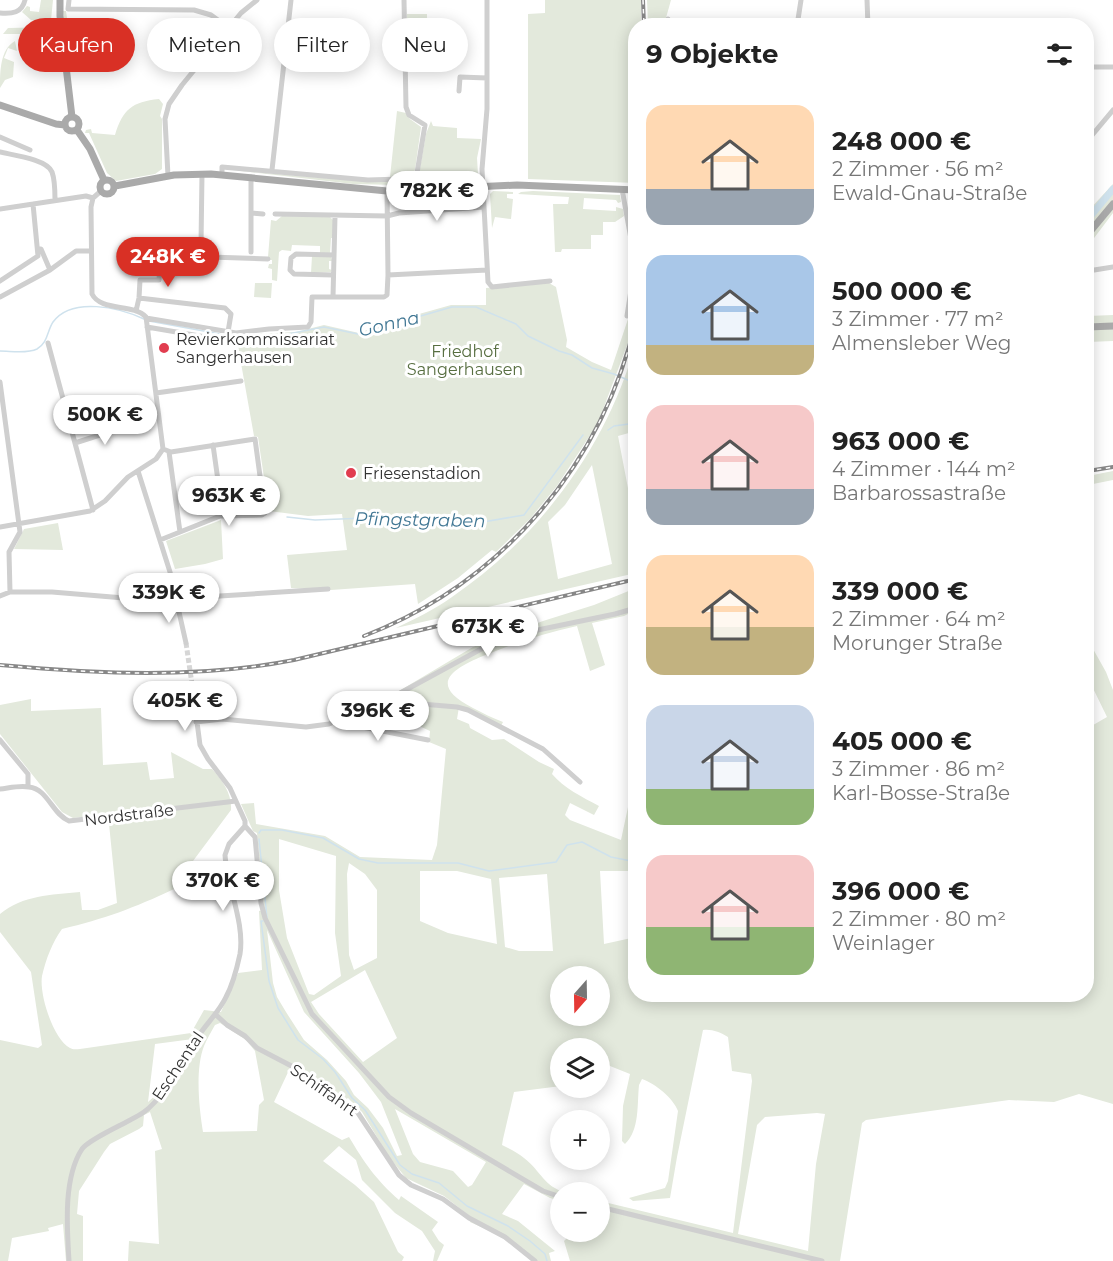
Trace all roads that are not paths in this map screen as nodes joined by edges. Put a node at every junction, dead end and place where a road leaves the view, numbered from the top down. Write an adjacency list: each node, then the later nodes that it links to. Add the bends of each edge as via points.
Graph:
1 (25, 0): 10 (street, via 16,12)
2 (60, 0): 22 (main road)
3 (69, 0): 11 (street, via 68,9 194,10)
4 (291, 0): 29 (street)
5 (404, 0): 35 (street, via 406,107 409,115 425,124)
6 (487, 0): 18 (street)
7 (801, 0): 13 (street)
8 (867, 0): 14 (street)
9 (253, 1): 12 (street)
10 (0, 13)
11 (215, 18)
12 (239, 18)
13 (798, 18)
14 (868, 18)
15 (1094, 67): 16 (street)
16 (1113, 67)
17 (193, 72): 32 (street, via 169,104 165,119)
18 (487, 78): 19 (street, via 460,77); 38 (street)
19 (459, 91)
20 (0, 105): 23 (main road)
21 (1113, 110): 25 (street)
22 (72, 117): 23 (main road); 24 (main road, via 79,123)
23 (65, 124): 24 (main road, via 70,132)
24 (77, 130): 36 (main road)
25 (1094, 133)
26 (0, 137): 27 (street)
27 (30, 150)
28 (0, 152): 44 (street, via 48,166)
29 (272, 170): 31 (street, via 222,166); 35 (street, via 368,180)
30 (202, 174): 31 (main road); 32 (main road); 60 (street, via 204,254)
31 (222, 174): 33 (main road)
32 (168, 176): 37 (main road)
33 (251, 177): 42 (main road); 49 (street)
34 (470, 177): 35 (street)
35 (416, 179)
36 (104, 180): 37 (main road, via 111,180); 41 (main road)
37 (115, 186): 41 (main road, via 110,194)
38 (483, 186): 39 (main road); 42 (main road); 47 (street)
39 (622, 189): 40 (main road); 54 (street)
40 (628, 189)
41 (101, 191): 43 (street)
42 (387, 191): 53 (street)
43 (93, 198): 44 (street); 57 (street)
44 (55, 200): 45 (street)
45 (33, 204): 48 (street); 56 (street)
46 (1113, 204): 55 (main road)
47 (484, 207): 53 (street); 64 (street)
48 (2, 208)
49 (252, 213): 50 (street); 58 (street)
50 (263, 213)
51 (275, 214): 52 (street)
52 (335, 216): 53 (street); 59 (street)
53 (387, 216): 67 (street)
54 (628, 222)
55 (1094, 227)
56 (38, 249): 63 (street); 68 (street, via 38,256)
57 (91, 250): 63 (street, via 76,251); 74 (street, via 93,298)
58 (251, 252)
59 (334, 255): 66 (street); 66 (street, via 293,255 290,270 294,274)
60 (268, 259)
61 (160, 262): 72 (street, via 159,280 141,279)
62 (1113, 267): 65 (street)
63 (50, 270): 70 (street)
64 (488, 270): 67 (street); 69 (street, via 492,286)
65 (1094, 270)
66 (333, 275): 71 (street)
67 (388, 275): 71 (street, via 384,297)
68 (0, 281)
69 (550, 281)
70 (0, 297)
71 (333, 297): 79 (street, via 312,297 308,327)
72 (139, 298): 74 (street); 79 (street, via 225,308 231,314)
73 (628, 310): 75 (street)
74 (135, 311): 76 (street, via 143,314)
75 (627, 316)
76 (147, 322): 79 (street); 80 (street); 84 (street)
77 (1113, 326): 78 (main road)
78 (1094, 327)
79 (228, 332)
80 (235, 342)
81 (48, 343): 86 (street)
82 (241, 381): 84 (street)
83 (0, 382): 93 (street)
84 (156, 393): 88 (street)
85 (123, 420): 86 (street, via 106,433)
86 (75, 443): 91 (street)
87 (213, 445): 89 (street); 92 (street); 92 (street, via 255,439 265,514)
88 (163, 449): 89 (street); 90 (street)
89 (169, 452): 95 (street)
90 (138, 471): 91 (street); 96 (street)
91 (93, 510): 93 (street)
92 (223, 516): 95 (street)
93 (19, 525): 94 (street); 98 (street, via 19,535 9,552)
94 (0, 527)
95 (180, 532): 96 (street)
96 (160, 540): 100 (street)
97 (328, 589): 100 (street)
98 (10, 592): 99 (street); 100 (street)
99 (0, 596)
100 (177, 602): 102 (street)
101 (628, 610): 104 (street, via 528,632 483,648)
102 (186, 643)
103 (192, 684): 106 (street)
104 (392, 698): 105 (street); 109 (street, via 398,702 468,710 543,749)
105 (345, 718): 106 (street, via 306,727 222,719); 107 (street, via 352,725)
106 (196, 722): 112 (street, via 201,747)
107 (428, 740)
108 (0, 741): 110 (street, via 28,774)
109 (580, 782)
110 (28, 786): 111 (street); 112 (street, Nordstraße, via 38,790 69,821)
111 (0, 789)
112 (236, 801): 113 (street)
113 (245, 826): 114 (street, Eschental, via 225,853 240,949 228,993); 115 (street, via 255,837 265,918 315,1018 399,1105)
114 (215, 1014): 117 (street, Eschental, via 153,1104 82,1149 69,1192); 118 (street, Schiffahrt, via 257,1048 301,1071 358,1113 405,1181 505,1237)
115 (550, 1193)
116 (610, 1209): 119 (street)
117 (69, 1261)
118 (535, 1261)
119 (822, 1261)

